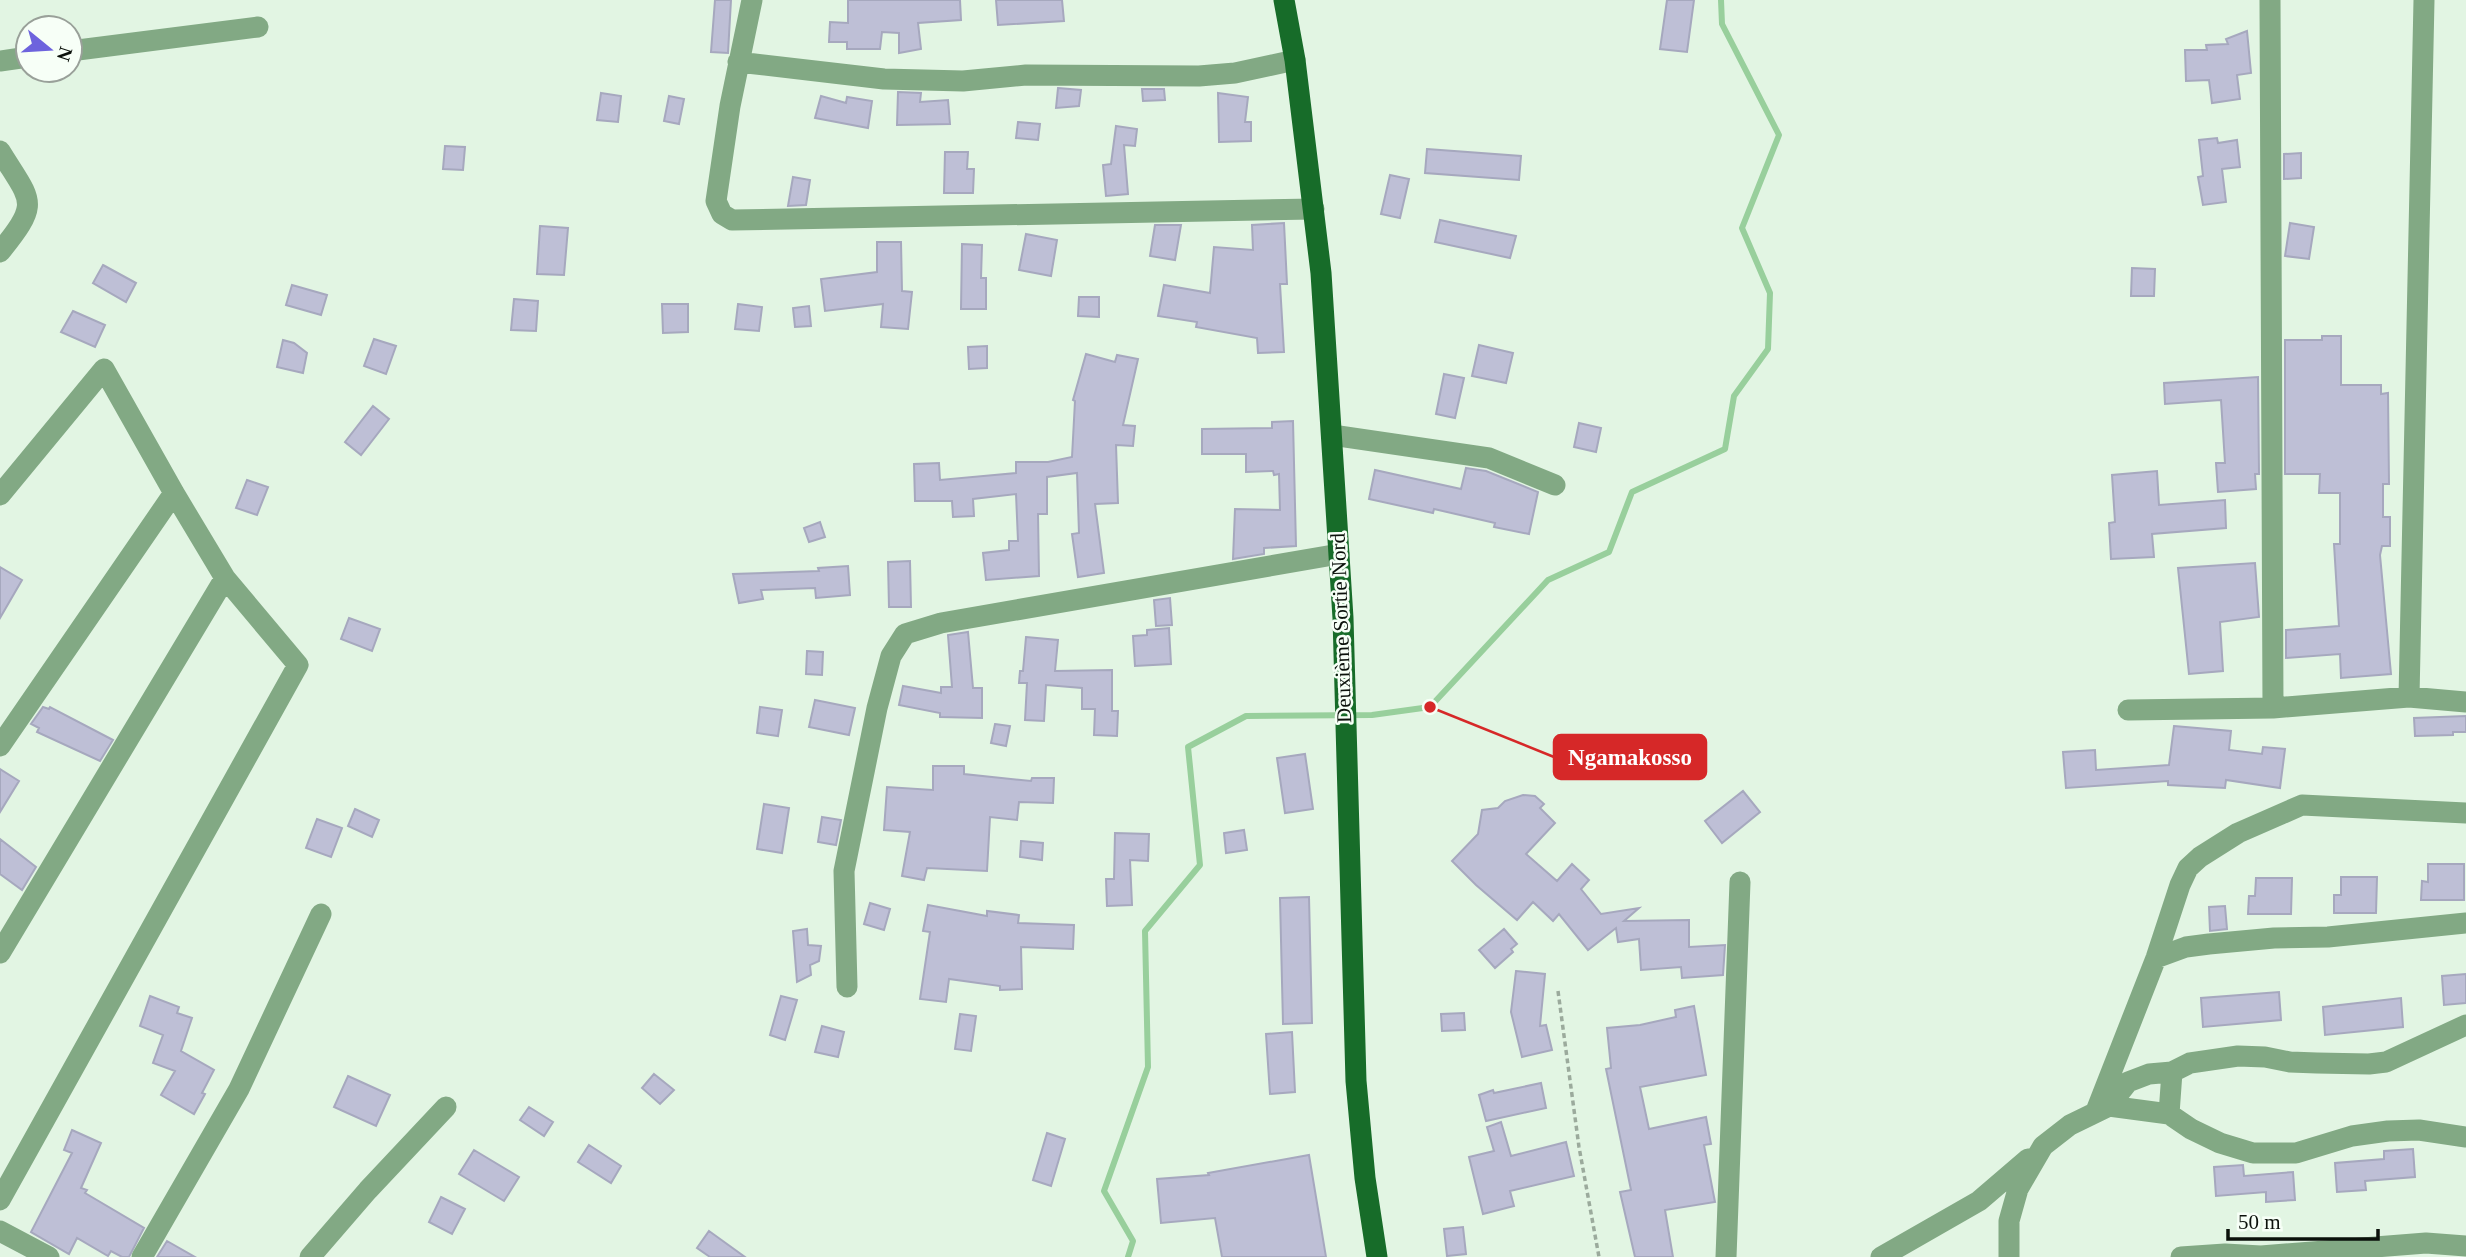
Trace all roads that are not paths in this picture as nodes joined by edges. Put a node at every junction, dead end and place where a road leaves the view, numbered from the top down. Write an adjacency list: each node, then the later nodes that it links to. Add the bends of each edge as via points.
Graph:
1 (752, 0): 8 (street)
2 (1284, 0): 7 (main road, Deuxième Sortie Nord)
3 (2270, 0): 20 (street)
4 (2424, 0): 18 (street)
5 (258, 27): 6 (street)
6 (84, 49)
7 (1295, 60): 8 (street, via 1199,76 1026,75 963,81 884,79); 10 (main road, Deuxième Sortie Nord)
8 (738, 62): 10 (street, via 716,201 722,214 732,220)
9 (0, 151): 11 (street, via 28,197 28,213)
10 (1314, 209): 12 (main road, Deuxième Sortie Nord)
11 (0, 251)
12 (1332, 435): 13 (street, via 1489,458); 16 (main road, Deuxième Sortie Nord)
13 (1555, 485)
14 (174, 493): 15 (street, via 104,369); 17 (street); 22 (street)
15 (0, 495)
16 (1339, 554): 29 (street, via 941,623 905,634 891,656 877,708 844,871); 43 (main road, Deuxième Sortie Nord, via 1356,1081)
17 (225, 578): 27 (street); 37 (street, via 298,665)
18 (2409, 697): 19 (street); 20 (street)
19 (2466, 702)
20 (2273, 708): 21 (street)
21 (2128, 710)
22 (0, 746)
23 (2466, 813): 28 (street, via 2302,805 2257,824 2215,846 2188,868)
24 (1740, 882): 44 (street)
25 (321, 914): 41 (street, via 239,1089)
26 (2466, 923): 28 (street, via 2209,944)
27 (0, 953)
28 (2156, 958): 33 (street)
29 (847, 987)
30 (2466, 1025): 31 (street, via 2386,1062 2290,1062 2238,1056 2190,1063)
31 (2172, 1072): 33 (street, via 2128,1082); 34 (street)
32 (446, 1107): 42 (street)
33 (2103, 1108): 34 (street); 36 (street)
34 (2168, 1114): 35 (street, via 2220,1143 2253,1153 2296,1153 2388,1130)
35 (2466, 1137)
36 (2043, 1146): 45 (street, via 1979,1202); 46 (street, via 2018,1189 2009,1221)
37 (0, 1200)
38 (0, 1231): 40 (street)
39 (2463, 1250): 47 (street, via 2426,1244)
40 (49, 1257)
41 (142, 1257)
42 (310, 1257)
43 (1377, 1257)
44 (1726, 1257)
45 (1881, 1257)
46 (2009, 1257)
47 (2181, 1257)

